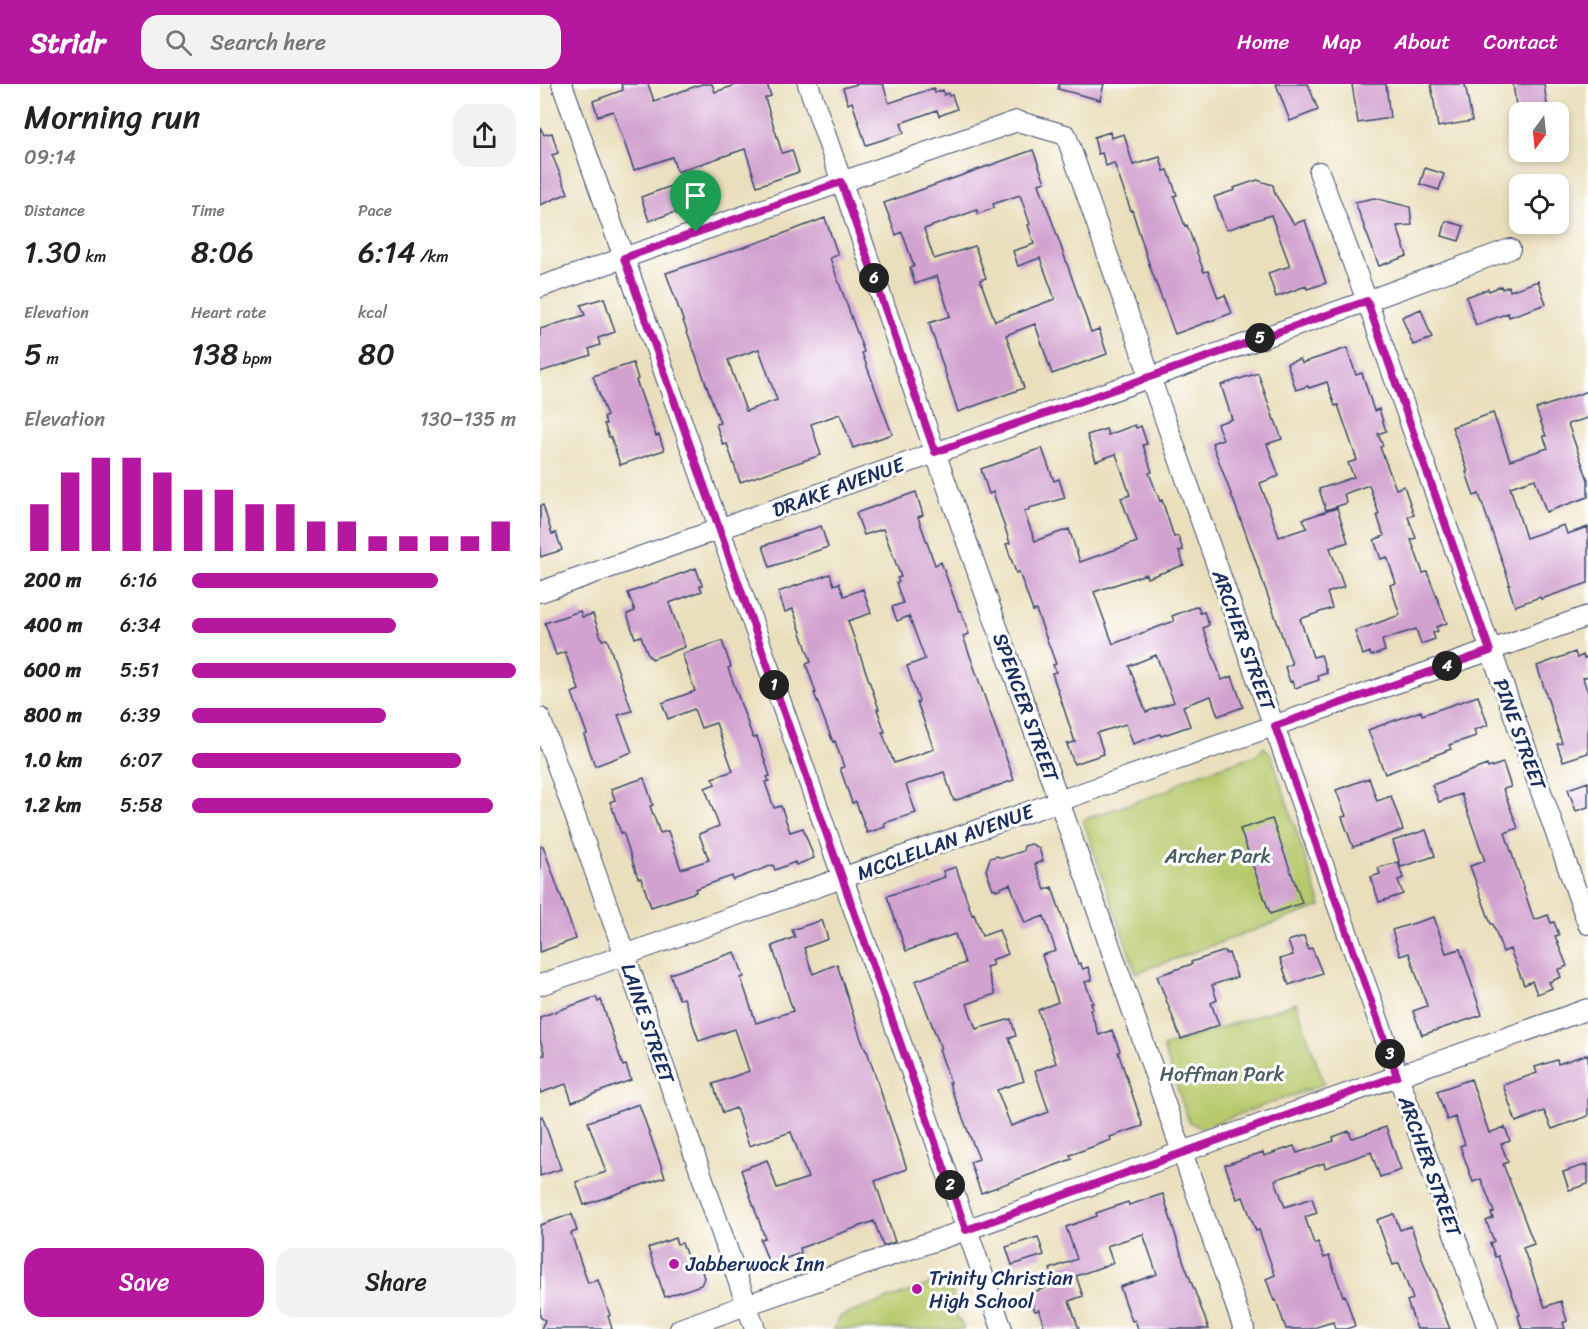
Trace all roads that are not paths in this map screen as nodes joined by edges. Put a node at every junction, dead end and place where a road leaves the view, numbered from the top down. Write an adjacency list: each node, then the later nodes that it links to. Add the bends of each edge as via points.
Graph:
1 (561, 84): 6 (street)
2 (808, 84): 4 (street, SPENCER STREET)
3 (1319, 172): 8 (street, PINE STREET)
4 (841, 182): 6 (street); 9 (street, ARCHER STREET, via 1017,121 1066,135); 10 (street, SPENCER STREET)
5 (1510, 249): 8 (street, DRAKE AVENUE)
6 (624, 258): 7 (street); 11 (street)
7 (540, 287)
8 (1367, 301): 9 (street, DRAKE AVENUE); 14 (street, PINE STREET)
9 (1150, 377): 10 (street, DRAKE AVENUE); 16 (street, ARCHER STREET)
10 (935, 452): 11 (street, DRAKE AVENUE); 17 (street, SPENCER STREET)
11 (720, 530): 12 (street, DRAKE AVENUE); 18 (street)
12 (540, 592)
13 (1588, 616): 14 (street, MCCLELLAN AVENUE)
14 (1490, 651): 16 (street, MCCLELLAN AVENUE); 19 (street, PINE STREET)
15 (540, 718): 20 (street, LAINE STREET)
16 (1275, 726): 17 (street, MCCLELLAN AVENUE); 23 (street, ARCHER STREET)
17 (1059, 801): 18 (street, MCCLELLAN AVENUE); 24 (street, SPENCER STREET)
18 (842, 879): 20 (street, MCCLELLAN AVENUE); 25 (street)
19 (1588, 924)
20 (625, 955): 21 (street, MCCLELLAN AVENUE); 26 (street, LAINE STREET)
21 (540, 985)
22 (1588, 1009): 23 (street)
23 (1397, 1076): 24 (street); 31 (street, ARCHER STREET)
24 (1182, 1152): 25 (street); 30 (street, SPENCER STREET)
25 (966, 1230): 26 (street); 29 (street)
26 (746, 1305): 27 (street); 28 (street, LAINE STREET)
27 (680, 1329)
28 (755, 1329)
29 (1002, 1329)
30 (1244, 1329)
31 (1488, 1329)

